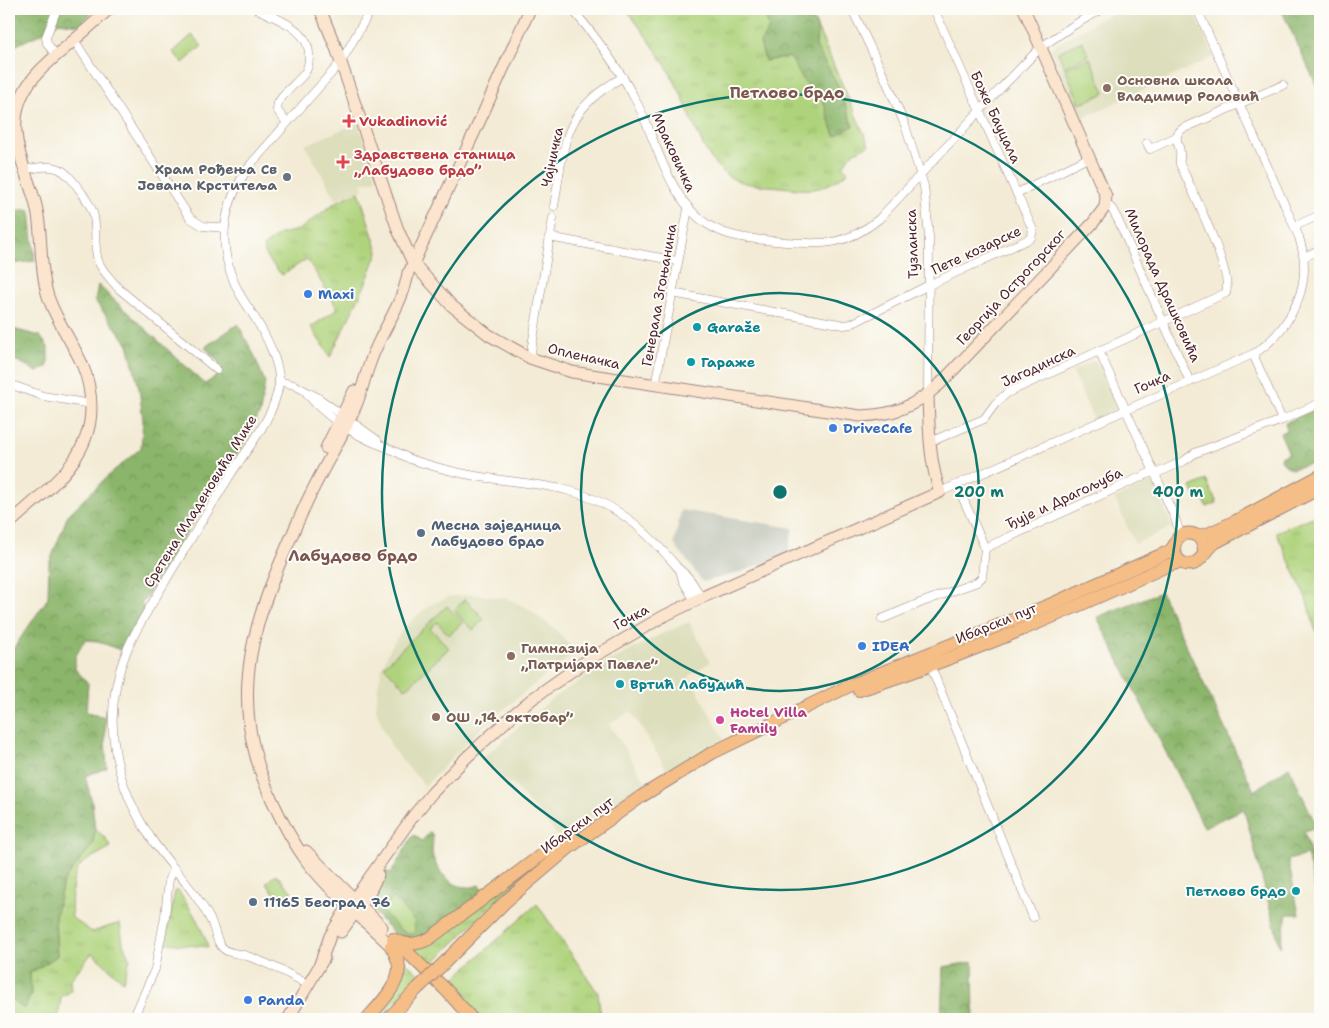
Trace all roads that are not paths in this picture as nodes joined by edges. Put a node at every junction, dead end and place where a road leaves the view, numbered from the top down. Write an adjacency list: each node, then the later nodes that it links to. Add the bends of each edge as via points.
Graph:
1 (57, 9): 15 (street, via 46,37)
2 (109, 9): 13 (street)
3 (258, 9): 21 (street, via 295,29 308,47 306,71 278,104 277,110)
4 (320, 9): 16 (street, Опленачка)
5 (371, 9): 16 (street, Сретена Младеновића Мике)
6 (530, 9): 37 (street)
7 (572, 9): 17 (street, Мраковичка)
8 (852, 9): 26 (street, Тузланска, via 896,104)
9 (934, 9): 20 (street, Боже Бауцала)
10 (1024, 9): 14 (street, Милорада Драшковића)
11 (1102, 9): 14 (street, Мраковичка)
12 (1197, 9): 19 (street, Гочка)
13 (74, 40): 15 (street); 34 (street, via 190,218 203,226)
14 (1041, 47): 20 (street, Мраковичка); 24 (street, Милорада Драшковића)
15 (56, 56): 25 (street, via 28,85 18,107 15,132)
16 (341, 62): 21 (street, Сретена Младеновића Мике); 35 (street, Опленачка)
17 (623, 77): 29 (street, Чајничка, via 587,102 571,125); 30 (street, Мраковичка)
18 (1283, 85): 19 (street)
19 (1240, 104): 22 (street, via 1182,129); 33 (street, Гочка)
20 (980, 112): 26 (street, Мраковичка); 27 (street, Боже Бауцала)
21 (286, 123): 34 (street, Сретена Младеновића Мике, via 240,180 230,202)
22 (1176, 137): 23 (street); 47 (street, Јагодинска, via 1181,153 1180,164 1223,263 1228,288 1226,293)
23 (1152, 147)
24 (1090, 157): 27 (street); 28 (street, Милорада Драшковића)
25 (24, 170): 52 (street, via 52,167 68,173 94,214 96,252 108,275 118,288); 59 (street, via 37,207 47,292 83,367)
26 (920, 175): 30 (street, Мраковичка, via 868,228 844,239 820,244 733,236 713,228); 44 (street, Тузланска, via 929,224)
27 (1017, 193): 36 (street, Боже Бауцала, via 1033,230)
28 (1106, 199): 47 (street, Милорада Драшковића); 57 (street, Георгија Острогорског, via 1093,223 950,375)
29 (554, 206)
30 (688, 209): 41 (street, Генерала Згоњанина)
31 (1320, 214): 33 (street)
32 (553, 218): 38 (street)
33 (1295, 226): 40 (street, Гочка)
34 (224, 228): 53 (street, Сретена Младеновића Мике, via 225,252 232,276 270,344)
35 (398, 230): 37 (street, via 411,241); 42 (street, Опленачка)
36 (1032, 236): 44 (street, Пете козарске)
37 (425, 237): 42 (street)
38 (549, 237): 41 (street); 51 (street)
39 (1320, 250): 40 (street)
40 (1304, 257): 50 (street, Гочка, via 1303,288 1294,311 1276,335)
41 (678, 260): 45 (street, Генерала Згоњанина)
42 (411, 268): 43 (street, Опленачка); 46 (street); 48 (street, via 396,291)
43 (432, 285): 46 (street, via 414,282); 51 (street, Опленачка, via 470,321)
44 (928, 285): 45 (street, Пете козарске, via 844,326); 57 (street, Тузланска)
45 (672, 293): 56 (street, Генерала Згоњанина)
46 (402, 294): 48 (street)
47 (1164, 322): 49 (street, Јагодинска); 54 (street, Милорада Драшковића)
48 (382, 332): 62 (street, via 366,377)
49 (1100, 351): 60 (street); 63 (street, Јагодинска, via 1007,393 984,418)
50 (1253, 354): 54 (street, Гочка); 61 (street)
51 (530, 358): 56 (street, Опленачка, via 572,372)
52 (216, 370)
53 (279, 381): 62 (street, via 316,397); 80 (street, Сретена Младеновића Мике, via 265,421 140,625 127,650 119,676 113,720 118,769 130,803)
54 (1190, 382): 60 (street, Гочка)
55 (9, 384): 59 (street, via 43,396)
56 (655, 386): 57 (street, Опленачка, via 860,416 901,410)
57 (928, 394): 63 (street, Тузланска)
58 (1320, 403): 61 (street, Ђује и Драгољуба)
59 (91, 404): 70 (street, via 90,421 79,454 59,479)
60 (1126, 410): 64 (street); 66 (street, Гочка)
61 (1282, 420): 64 (street, Ђује и Драгољуба)
62 (343, 421): 76 (street, via 383,446 432,466 551,486 595,499 623,514 663,549); 81 (street, via 313,478 305,505 273,578 260,615 247,682 256,758 274,805 310,865)
63 (930, 440): 68 (street, Тузланска)
64 (1155, 472): 69 (street); 73 (street, Ђује и Драгољуба)
65 (1320, 476): 71 (main road, via 1236,521 1208,534)
66 (957, 485): 68 (street, Гочка); 73 (street)
67 (1320, 488): 74 (main road, via 1216,542)
68 (940, 492): 76 (street, Гочка)
69 (1175, 518): 71 (street); 72 (street, via 1179,531)
70 (9, 524)
71 (1196, 535): 72 (main road, via 1181,535); 74 (main road, via 1203,542)
72 (1175, 543): 75 (main road, via 1175,555); 78 (main road, Ибарски пут, via 1170,551)
73 (985, 548): 77 (street, via 984,573 980,580)
74 (1204, 553): 75 (main road, via 1197,562)
75 (1181, 562): 78 (main road, Ибарски пут, via 966,652)
76 (698, 599): 81 (street, Гочка, via 591,658 513,715 432,793 382,863 373,886)
77 (882, 619)
78 (928, 660): 79 (main road, Ибарски пут, via 851,685 712,754); 82 (street)
79 (592, 830): 83 (main road, via 544,853 429,939 416,944); 85 (main road, Ибарски пут, bridge, via 528,881 480,925)
80 (174, 870): 84 (street, Сретена Младеновића Мике, via 202,906 222,948); 86 (street, via 169,880 155,969)
81 (355, 905): 83 (street); 84 (street, Гочка)
82 (1033, 917)
83 (392, 942): 88 (main road, via 398,962 397,976); 89 (main road); 90 (main road, via 448,992)
84 (309, 985): 87 (street, Гочка)
85 (392, 1016)
86 (133, 1019)
87 (288, 1019)
88 (367, 1019)
89 (466, 1019)
90 (472, 1019)

